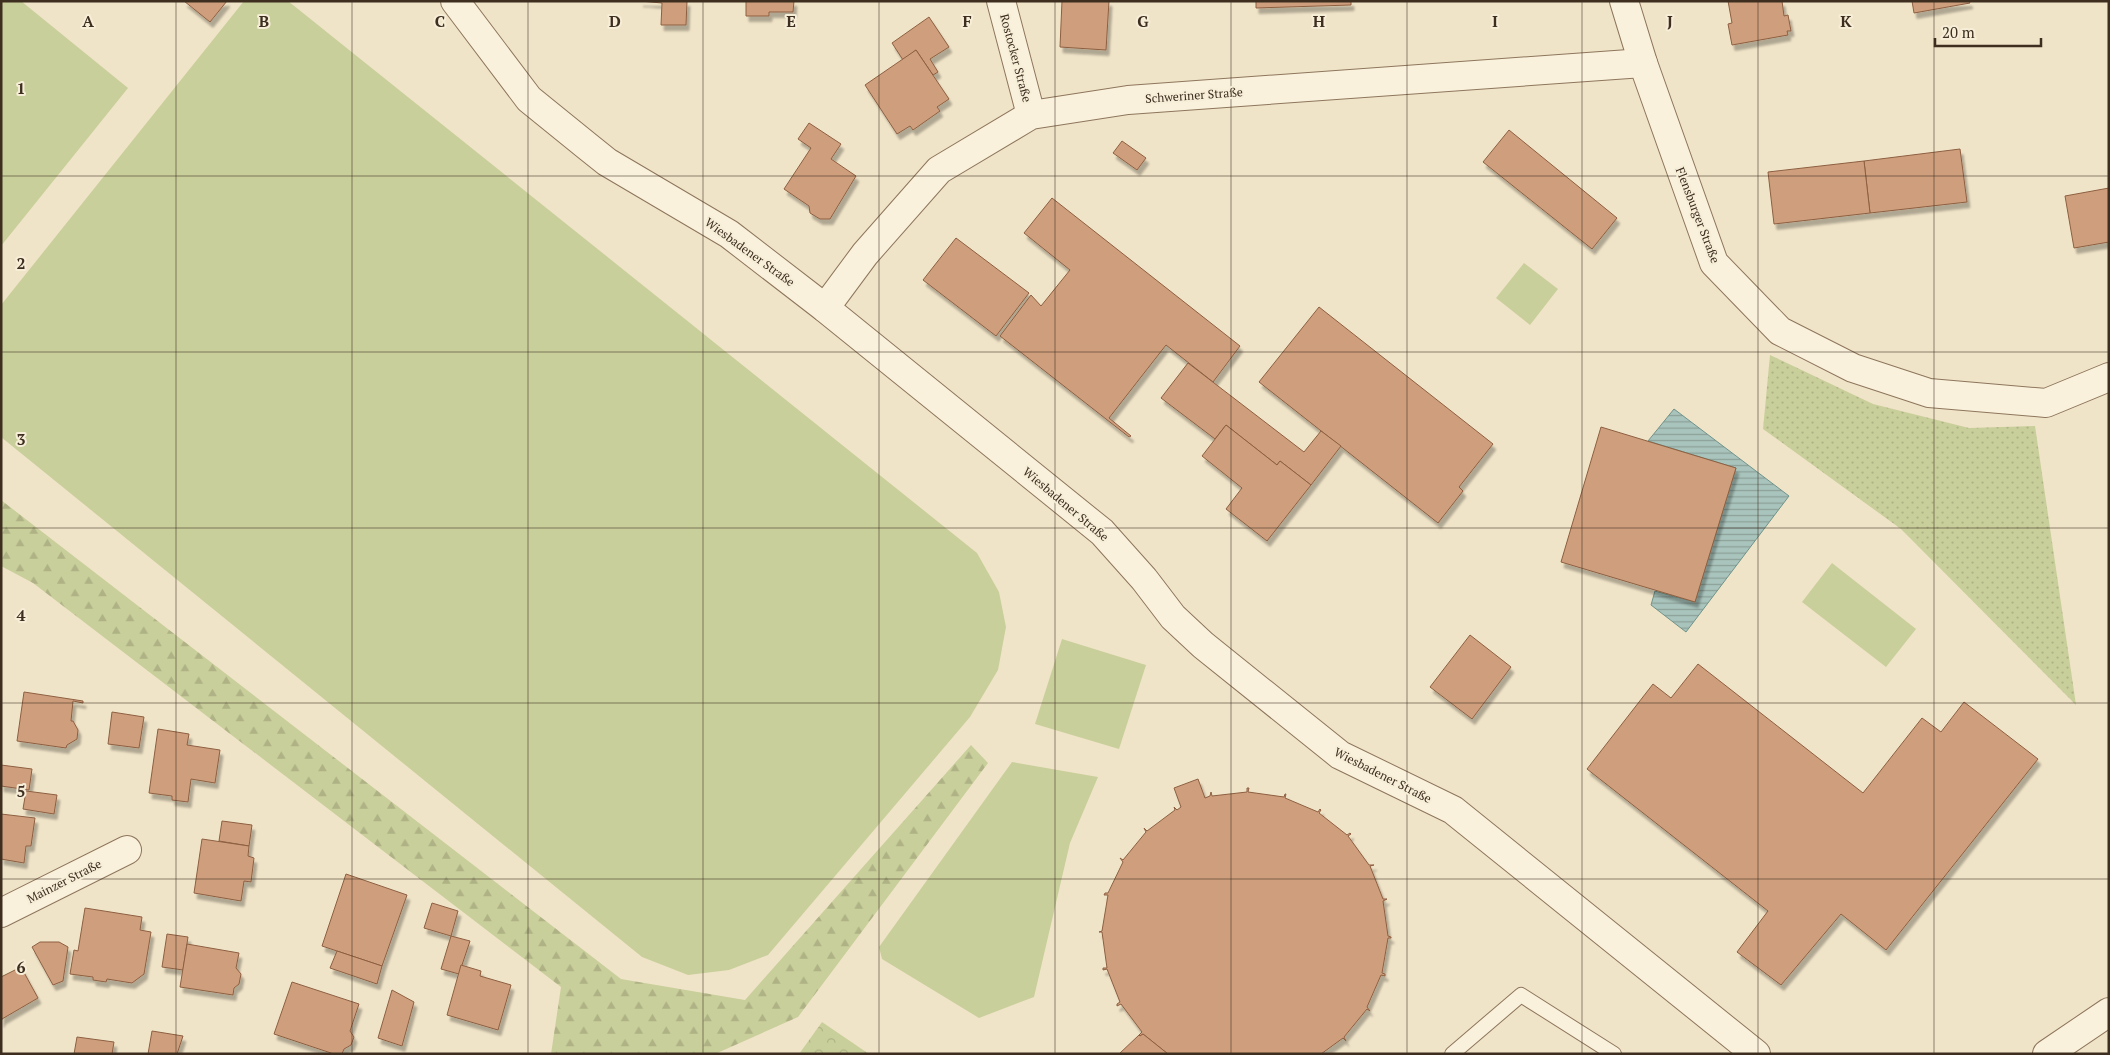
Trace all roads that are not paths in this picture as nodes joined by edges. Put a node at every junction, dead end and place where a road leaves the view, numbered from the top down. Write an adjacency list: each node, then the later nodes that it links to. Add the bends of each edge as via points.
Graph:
1 (455, 1): 6 (street, Wiesbadener Straße, via 529,99 607,162 729,234)
2 (1001, 1): 5 (street, Rostocker Straße)
3 (1624, 1): 4 (street, Flensburger Straße)
4 (1643, 63): 5 (street, Schweriner Straße, via 1128,100); 7 (street, Flensburger Straße, via 1714,263 1780,331 1853,368 1929,393 2046,403)
5 (1032, 115): 6 (street, Schweriner Straße, via 939,170 865,254)
6 (825, 308): 11 (street, Wiesbadener Straße, via 1102,532 1173,616 1203,645 1340,755 1452,810)
7 (2109, 377)
8 (127, 850): 9 (street, Mainzer Straße)
9 (1, 913)
10 (2109, 1012): 14 (street)
11 (1750, 1052)
12 (1452, 1054): 13 (lane, via 1521,995)
13 (1614, 1054)
14 (2048, 1054)

